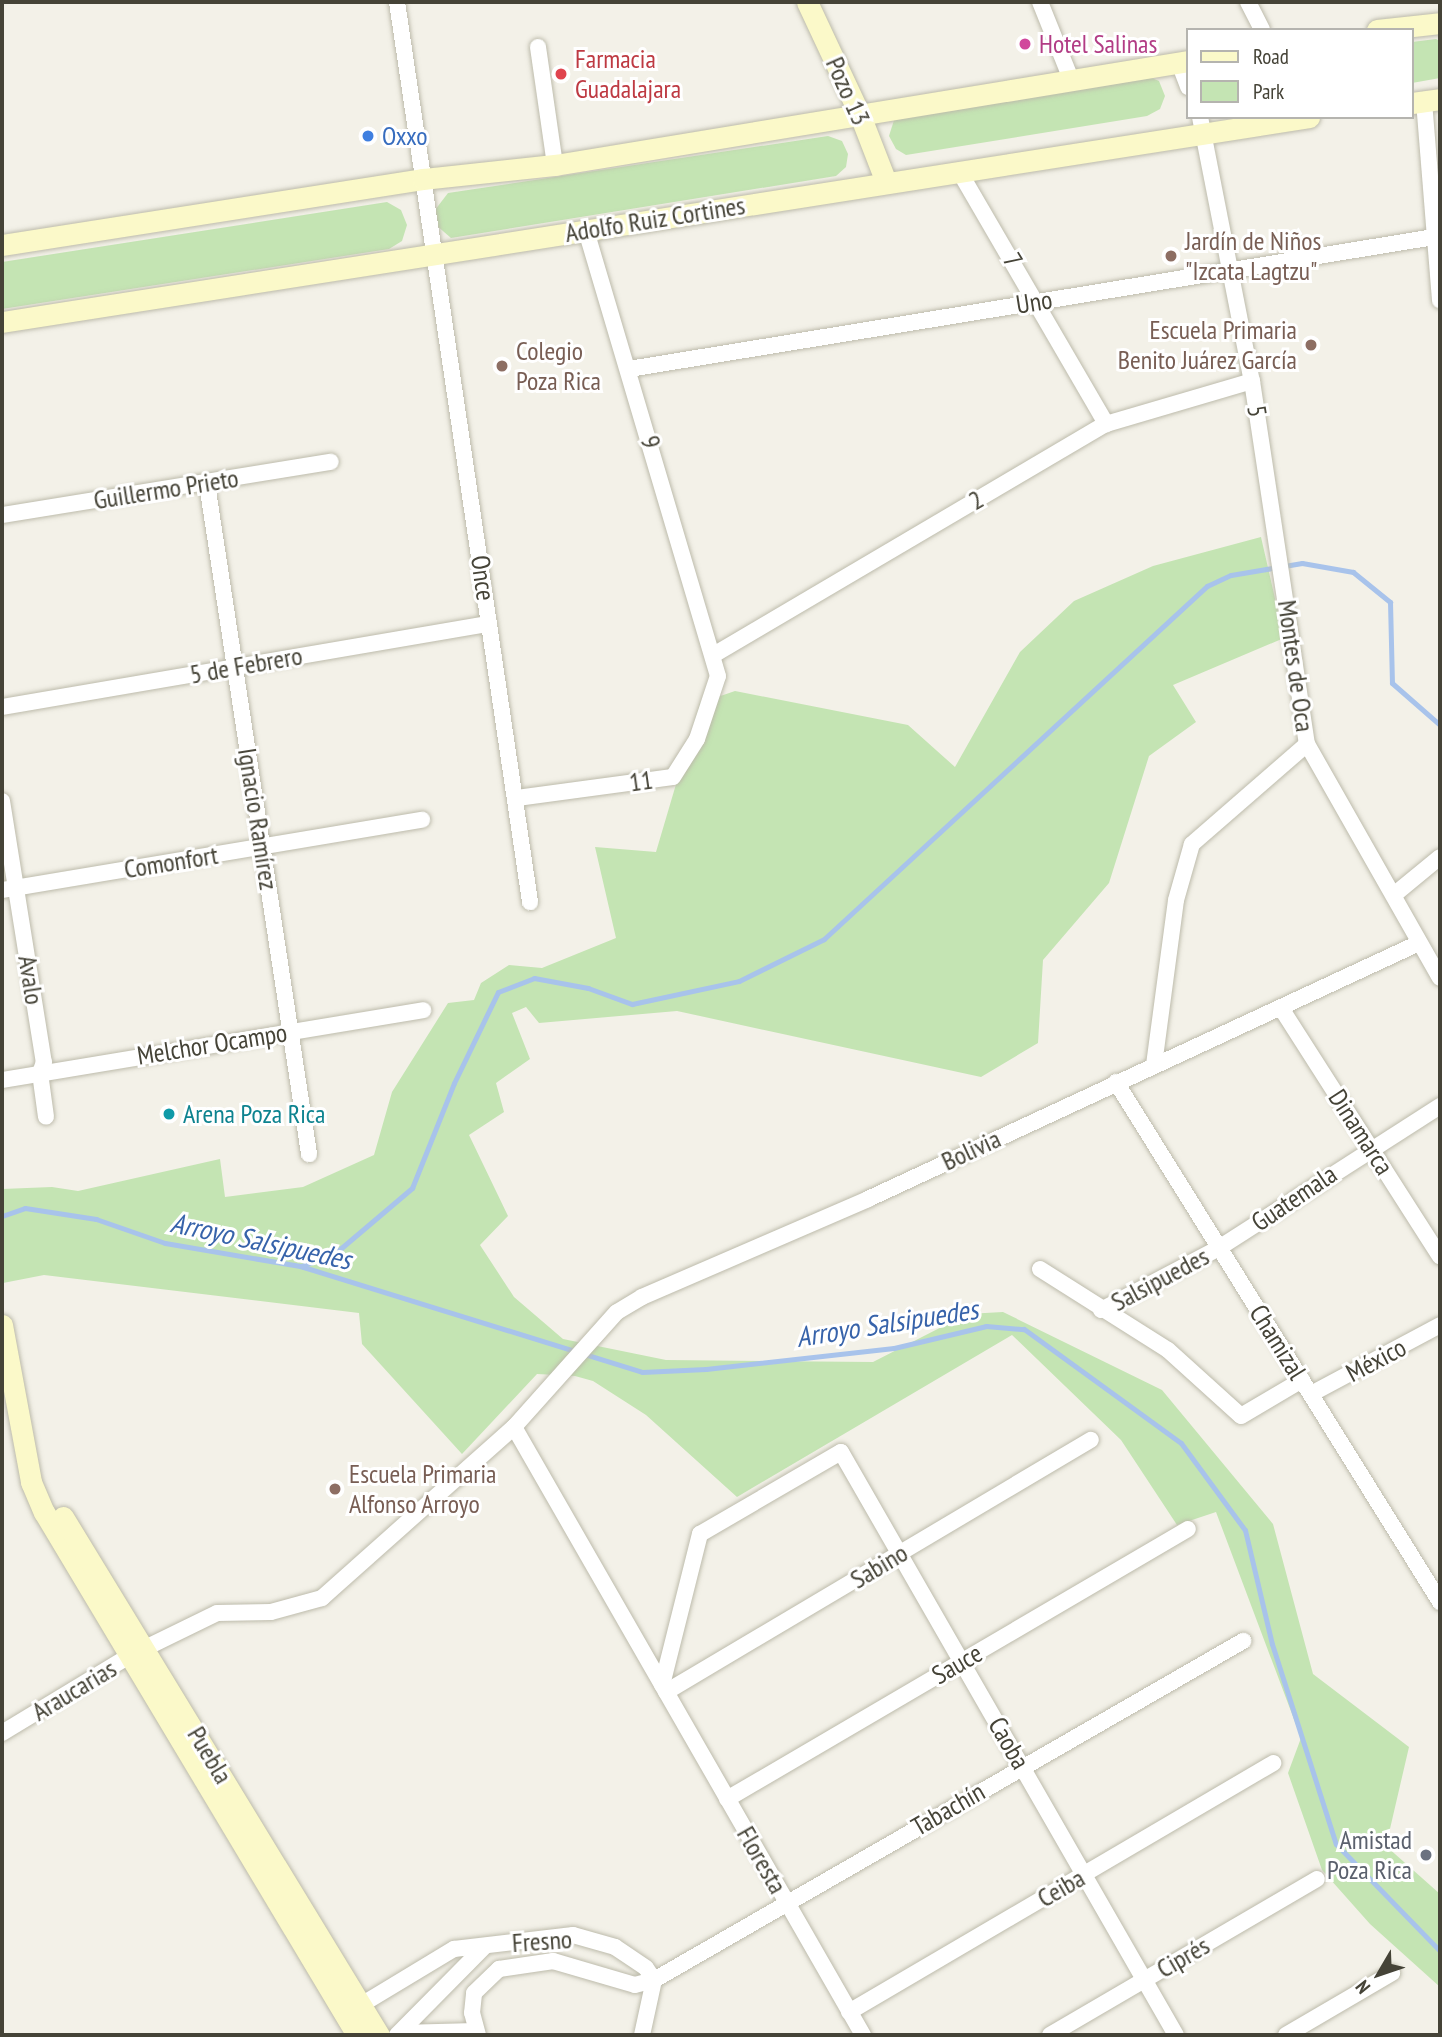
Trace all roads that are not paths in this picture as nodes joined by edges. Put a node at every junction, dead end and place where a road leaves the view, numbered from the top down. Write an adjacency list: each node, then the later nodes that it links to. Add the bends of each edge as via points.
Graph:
1 (397, 2): 17 (street, Once)
2 (807, 2): 12 (main road, Pozo 13)
3 (1040, 2): 10 (street)
4 (1248, 2): 6 (street)
5 (1440, 23): 7 (main road)
6 (1261, 28)
7 (1395, 28)
8 (538, 47): 15 (street)
9 (1184, 62): 10 (main road)
10 (1071, 79): 12 (main road)
11 (1425, 101): 20 (street)
12 (860, 114): 15 (main road); 18 (main road, Pozo 13)
13 (1279, 119): 14 (main road, Adolfo Ruiz Cortines)
14 (1203, 124): 16 (main road, Adolfo Ruiz Cortines); 23 (street, 5)
15 (555, 165): 17 (main road)
16 (959, 171): 18 (main road, Adolfo Ruiz Cortines); 25 (street, 7)
17 (423, 179): 21 (main road); 22 (street, Once)
18 (886, 182): 19 (main road, Adolfo Ruiz Cortines)
19 (586, 230): 22 (main road, Adolfo Ruiz Cortines); 27 (street, 9)
20 (1437, 237): 23 (street, Uno); 24 (street)
21 (2, 245)
22 (434, 254): 26 (main road, Adolfo Ruiz Cortines); 34 (street, Once)
23 (1229, 270): 25 (street, Uno); 28 (street, 5)
24 (1440, 300)
25 (1037, 301): 27 (street, Uno); 29 (street, 7)
26 (2, 322)
27 (629, 369): 35 (street, 9)
28 (1252, 381): 29 (street, 2); 33 (street, 5)
29 (1107, 424): 35 (street, 2)
30 (331, 462): 31 (street, Guillermo Prieto)
31 (207, 484): 32 (street, Guillermo Prieto); 36 (street, Ignacio Ramírez)
32 (2, 515)
33 (1278, 541): 38 (street, Montes de Oca)
34 (489, 624): 36 (street, 5 de Febrero); 39 (street, Once)
35 (715, 654): 39 (street, 11, via 718,676 697,739 673,777)
36 (235, 667): 37 (street, 5 de Febrero); 42 (street, Ignacio Ramírez)
37 (2, 707)
38 (1307, 744): 45 (street, Montes de Oca); 52 (street, via 1192,844 1176,900)
39 (517, 798): 46 (street, Once)
40 (2, 801): 44 (street, Avalo)
41 (422, 820): 42 (street, Comonfort)
42 (262, 847): 44 (street, Comonfort); 51 (street, Ignacio Ramírez)
43 (1440, 857): 45 (street)
44 (8, 889): 53 (street, Avalo, via 44,1062)
45 (1395, 894): 47 (street, Montes de Oca)
46 (530, 902)
47 (1419, 943): 48 (street, Montes de Oca); 49 (street, Bolivia)
48 (1440, 978)
49 (1281, 1008): 52 (street, Bolivia); 58 (street, Dinamarca)
50 (423, 1010): 51 (street, Melchor Ocampo)
51 (290, 1031): 53 (street, Melchor Ocampo); 59 (street, Ignacio Ramírez)
52 (1154, 1065): 55 (street, Bolivia)
53 (40, 1073): 54 (street, Melchor Ocampo); 57 (street, Avalo)
54 (2, 1080)
55 (1116, 1082): 60 (street, Chamizal); 67 (street, Bolivia, via 868,1199 642,1297 617,1312)
56 (1440, 1106): 58 (street, Guatemala)
57 (46, 1117)
58 (1370, 1147): 60 (street, Guatemala); 61 (street, Dinamarca)
59 (309, 1154)
60 (1219, 1248): 63 (street, Salsipuedes); 66 (street, Chamizal)
61 (1440, 1257)
62 (1040, 1269): 63 (street, via 1078,1289)
63 (1101, 1310): 66 (street, via 1168,1350 1241,1416)
64 (1440, 1325): 66 (street, México)
65 (4, 1333): 73 (main road, Puebla, via 31,1482 44,1512)
66 (1306, 1387): 71 (street, Chamizal)
67 (514, 1427): 73 (street, Araucarias, via 322,1598 271,1612 217,1613); 75 (street, Floresta)
68 (1091, 1440): 70 (street, Sabino)
69 (1188, 1529): 74 (street, Sauce)
70 (900, 1553): 74 (street, Caoba); 75 (street, Sabino); 75 (street, Caoba, via 841,1452 700,1534)
71 (1440, 1602)
72 (1243, 1641): 78 (street, Tabachín)
73 (138, 1652): 76 (street, Araucarias); 87 (main road, Puebla); 91 (main road, Puebla)
74 (962, 1661): 78 (street, Caoba); 79 (street, Sauce)
75 (664, 1688): 79 (street, Floresta)
76 (2, 1733)
77 (1273, 1763): 80 (street, Ceiba)
78 (1022, 1766): 80 (street, Caoba); 82 (street, Tabachín)
79 (727, 1799): 82 (street, Floresta)
80 (1084, 1875): 86 (street, Caoba); 88 (street, Ceiba)
81 (1317, 1879): 86 (street, Ciprés)
82 (787, 1903): 85 (street, Tabachín); 88 (street, Floresta)
83 (485, 1946): 85 (street, Fresno, via 573,1935 615,1947 646,1968); 87 (street, Fresno, via 454,1950); 90 (street, Fresno)
84 (1392, 1973): 96 (street)
85 (654, 1980): 89 (street, via 635,1985 553,1961 499,1969 474,1993); 92 (street)
86 (1144, 1980): 94 (street, Ciprés); 95 (street, Caoba)
87 (361, 2005): 90 (main road, Puebla)
88 (849, 2012): 93 (street, Floresta)
89 (477, 2033): 90 (street)
90 (392, 2034)
91 (357, 2035)
92 (642, 2035)
93 (863, 2035)
94 (1050, 2035)
95 (1176, 2035)
96 (1286, 2035)

